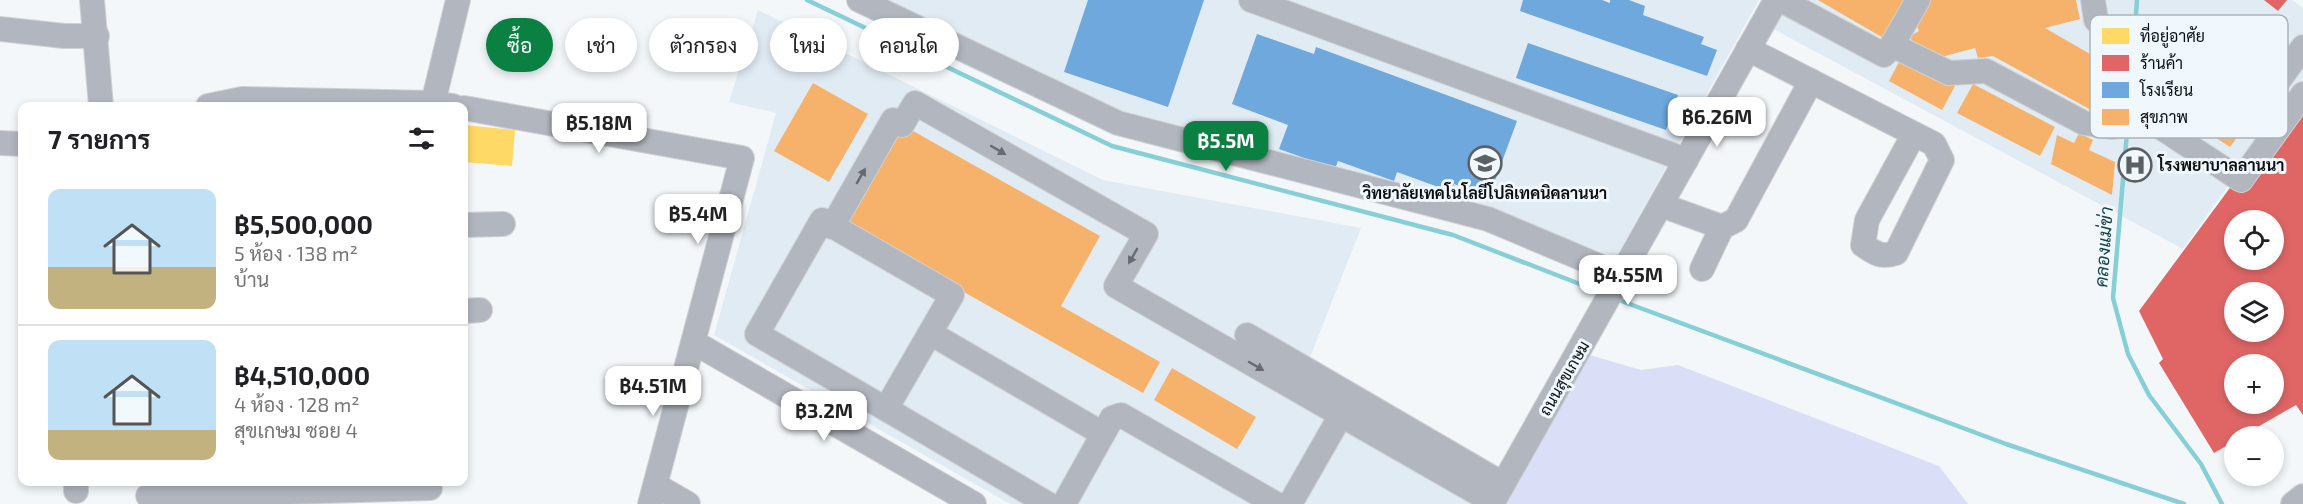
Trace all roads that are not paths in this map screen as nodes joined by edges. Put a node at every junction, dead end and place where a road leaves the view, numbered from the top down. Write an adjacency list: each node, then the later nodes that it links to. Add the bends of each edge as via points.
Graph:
1 (92, 0): 9 (street)
2 (458, 0): 19 (street)
3 (859, 0): 35 (street, via 1118,123 1488,219)
4 (1251, 0): 28 (street)
5 (1776, 0): 12 (street, ถนนสุขเกษม)
6 (1780, 0): 10 (street, via 1884,55)
7 (1918, 0): 10 (street)
8 (0, 29): 9 (street)
9 (97, 36): 16 (street)
10 (1892, 45): 22 (street, via 1948,73 1986,71)
11 (2303, 47): 13 (street)
12 (1748, 49): 14 (street); 28 (street, ถนนสุขเกษม)
13 (2288, 68)
14 (1811, 81): 23 (street); 32 (street, via 1736,220)
15 (2303, 94): 21 (street)
16 (101, 102)
17 (227, 102): 18 (street, via 242,99)
18 (342, 102)
19 (443, 102)
20 (468, 109): 38 (street, via 742,158)
21 (2288, 115)
22 (2090, 124)
23 (1914, 134): 23 (street, via 1867,220 1863,245 1877,254 1896,253 1942,160 1934,144)
24 (2177, 138): 25 (street, via 2241,180)
25 (2271, 138)
26 (0, 144): 27 (street)
27 (18, 144)
28 (1686, 160): 29 (street, ถนนสุขเกษม)
29 (1660, 206): 32 (street); 35 (street, ถนนสุขเกษม)
30 (503, 224): 31 (street)
31 (468, 225)
32 (1722, 226): 34 (street)
33 (832, 227): 36 (street, via 952,295); 39 (street, via 822,220 757,334); 40 (street, one-way to 40, via 893,120 902,124 915,103 1146,234 1116,286)
34 (1702, 269)
35 (1622, 275): 47 (street, ถนนสุขเกษม)
36 (930, 333): 39 (street); 41 (street)
37 (1247, 335): 47 (street)
38 (694, 343): 44 (street); 49 (street)
39 (885, 410): 50 (street)
40 (1341, 415): 47 (street); 53 (street)
41 (1103, 434): 51 (street); 52 (street, via 1113,418 1121,415)
42 (430, 488): 43 (street)
43 (316, 492): 45 (street)
44 (654, 495): 48 (street)
45 (148, 496)
46 (2303, 496): 54 (street)
47 (1496, 497)
48 (688, 504)
49 (974, 504)
50 (1048, 504)
51 (1064, 504)
52 (1276, 504)
53 (1290, 504)
54 (2293, 504)

